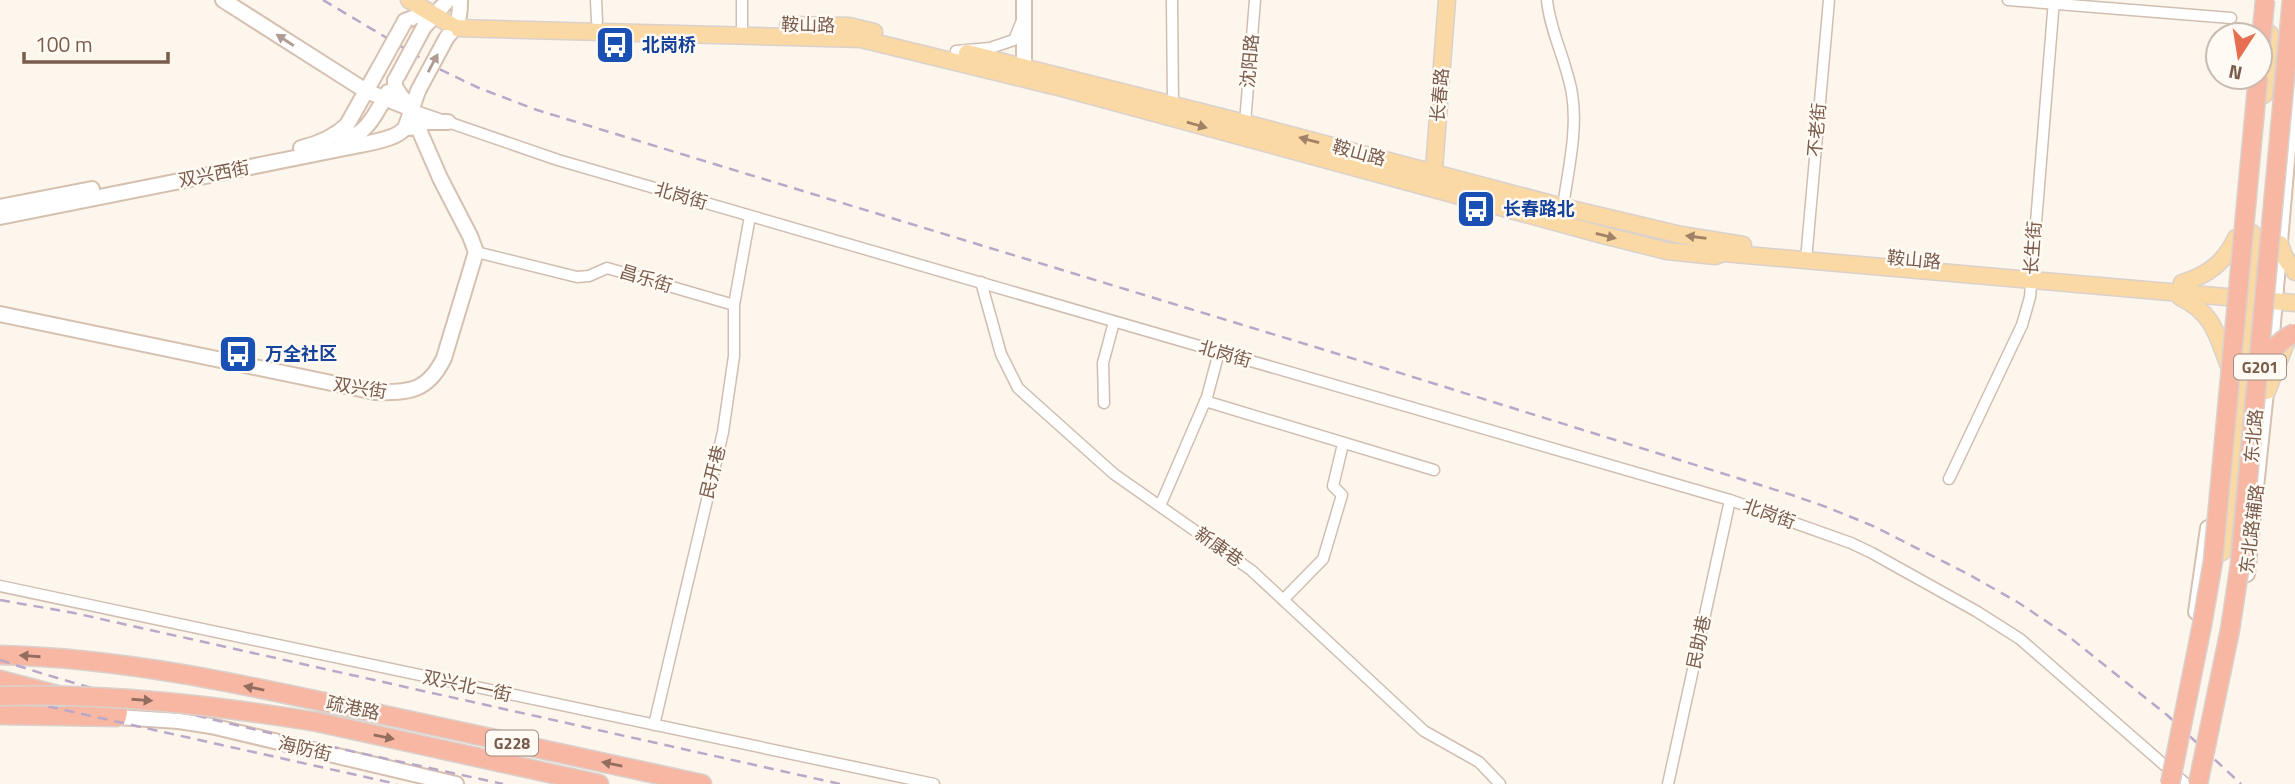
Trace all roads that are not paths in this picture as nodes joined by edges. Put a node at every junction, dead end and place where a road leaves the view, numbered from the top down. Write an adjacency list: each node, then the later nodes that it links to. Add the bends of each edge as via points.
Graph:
1 (223, 0): 38 (street, one-way to 1)
2 (403, 0): 23 (main road)
3 (409, 0): 20 (main road, 鞍山路)
4 (460, 0): 30 (street)
5 (596, 0): 24 (street)
6 (742, 0): 31 (street)
7 (1024, 0): 21 (street)
8 (1172, 0): 45 (street)
9 (1255, 0): 49 (street, 沈阳路)
10 (1447, 0): 54 (main road, 长春路)
11 (1547, 0): 57 (street, via 1572,94 1573,129)
12 (1829, 0): 65 (street, 不老街)
13 (2008, 0): 19 (street)
14 (2257, 0): 26 (street)
15 (2265, 0): 25 (highway, bridge)
16 (2273, 0): 27 (main road, 东北路)
17 (2284, 0): 28 (main road, 东北路)
18 (2294, 1): 29 (main road); 83 (highway, 东北路 / G201, bridge)
19 (2054, 2): 22 (street); 68 (street, 长生街)
20 (435, 10): 23 (street); 30 (main road, 鞍山路); 39 (street, bridge)
21 (1024, 16): 34 (street, via 1014,40); 35 (street)
22 (2231, 18)
23 (405, 21): 37 (street, bridge)
24 (597, 21): 30 (main road, 鞍山路); 31 (main road, 鞍山路)
25 (2263, 21)
26 (2268, 21)
27 (2272, 21)
28 (2274, 22)
29 (2274, 24)
30 (454, 27): 31 (main road, 鞍山路); 46 (street, one-way to 30, bridge)
31 (742, 29): 34 (main road, 鞍山路, via 849,26); 55 (main road, 鞍山路, one-way to 55, via 861,39 1070,90)
32 (2274, 30): 33 (main road)
33 (2295, 45)
34 (956, 51): 35 (main road, 鞍山路)
35 (1024, 67): 45 (main road, 鞍山路)
36 (2295, 67): 63 (street, 东北路辅路)
37 (379, 68): 38 (street, via 367,76); 40 (street, 双兴西街); 44 (street)
38 (342, 77): 40 (street)
39 (396, 78): 44 (street); 46 (street, via 395,87)
40 (366, 91): 44 (street); 52 (street, 双兴西街, via 347,125)
41 (2249, 91): 61 (street)
42 (2257, 91): 112 (highway, 东北路 / G201, bridge, via 2213,561)
43 (2267, 91): 60 (main road, 东北路)
44 (385, 96): 46 (street); 48 (street)
45 (1173, 105): 49 (main road, 鞍山路)
46 (410, 109): 47 (street, 北岗街); 50 (street); 51 (street)
47 (448, 122): 50 (street, 双兴西街); 58 (street, 北岗街, via 558,160)
48 (370, 123): 52 (street, via 355,137); 53 (street, via 365,136)
49 (1245, 123): 54 (main road, 鞍山路, one-way to 49)
50 (417, 125): 51 (street, 双兴西街); 64 (street)
51 (402, 131): 53 (street, 双兴西街)
52 (316, 144): 56 (street, 双兴西街)
53 (350, 147): 59 (street, 双兴西街)
54 (1433, 172): 55 (main road, 长春路); 57 (main road, 鞍山路)
55 (1433, 190): 65 (main road, 鞍山路, one-way to 65, via 1667,251 1715,256)
56 (0, 207)
57 (1563, 207): 65 (main road, 鞍山路, one-way to 57, via 1681,235)
58 (750, 216): 69 (street, 北岗街); 76 (street, 民开巷)
59 (0, 218)
60 (2259, 222): 62 (main road, 东北路); 73 (main road, 东北路)
61 (2236, 238): 70 (main road, via 2229,253 2208,273); 73 (street)
62 (2262, 242): 66 (main road); 73 (main road, 东北路)
63 (2280, 244): 66 (street, 东北路辅路); 67 (main road)
64 (476, 252): 76 (street, 昌乐街, via 577,277 607,268); 77 (street, 双兴街, via 437,372 429,382 397,393 375,393)
65 (1806, 255): 68 (main road, 鞍山路)
66 (2278, 267): 74 (street, 东北路辅路)
67 (2295, 272)
68 (2031, 275): 70 (main road, 鞍山路); 71 (main road, 鞍山路); 88 (street, 长生街, via 2022,324)
69 (981, 282): 78 (street, 北岗街); 90 (street, 新康巷, via 1001,354 1018,388 1114,474)
70 (2182, 283): 73 (main road, 鞍山路)
71 (2164, 292): 73 (main road, 鞍山路); 82 (main road, via 2196,305)
72 (2295, 292): 74 (main road, 鞍山路)
73 (2245, 293): 74 (main road, 鞍山路); 82 (main road, 东北路)
74 (2275, 296): 75 (main road, 鞍山路); 83 (street, 东北路辅路)
75 (2295, 303)
76 (734, 305): 106 (street, 民开巷, via 734,356 723,432)
77 (0, 314)
78 (1114, 322): 81 (street, 北岗街); 85 (street, via 1103,363)
79 (2295, 327): 83 (main road)
80 (2295, 333): 83 (highway, bridge, via 2268,357)
81 (1219, 352): 84 (street); 89 (street, 北岗街)
82 (2239, 359): 93 (street); 94 (main road, 东北路, via 2221,561); 98 (main road, 东北路, via 2233,563)
83 (2262, 387): 95 (street, 东北路辅路, via 2248,566); 111 (highway, 东北路 / G201, bridge, via 2238,577)
84 (1205, 401): 86 (street); 90 (street)
85 (1104, 403)
86 (1343, 444): 87 (street); 92 (street, via 1333,486 1342,495 1323,559)
87 (1434, 470)
88 (1949, 479)
89 (1730, 500): 110 (street, 北岗街, via 1861,548 1976,611 2020,639); 118 (street, 民助巷)
90 (1160, 506): 92 (street, 新康巷, via 1251,570)
91 (0, 586): 106 (street, 双兴北一街)
92 (1283, 600): 117 (street, 新康巷, via 1424,731 1479,762)
93 (2194, 624): 94 (main road); 97 (street)
94 (2206, 648): 97 (main road); 98 (main road, 东北路, via 2197,721)
95 (2234, 653): 98 (main road); 108 (street, 东北路辅路)
96 (0, 655): 115 (highway, 疏港路 / G228, one-way to 96, via 135,666)
97 (2184, 670): 101 (street)
98 (2212, 676)
99 (8, 681): 102 (highway); 103 (highway, via 25,693)
100 (0, 696): 114 (highway, 疏港路 / G228, one-way to 114, bridge, via 86,696 206,705 317,722)
101 (2178, 702)
102 (81, 709): 103 (highway, via 60,716); 104 (highway)
103 (19, 714): 105 (highway)
104 (118, 714): 113 (street, 海防街, via 211,726)
105 (0, 715)
106 (654, 724): 116 (street, 双兴北一街)
107 (2171, 736): 110 (street)
108 (2215, 738)
109 (2191, 754): 112 (main road)
110 (2165, 766): 112 (street, 北岗街); 119 (street)
111 (2204, 779)
112 (2181, 783)
113 (456, 784)
114 (599, 784)
115 (702, 784)
116 (934, 784)
117 (1500, 784)
118 (1668, 784)
119 (2162, 784)

